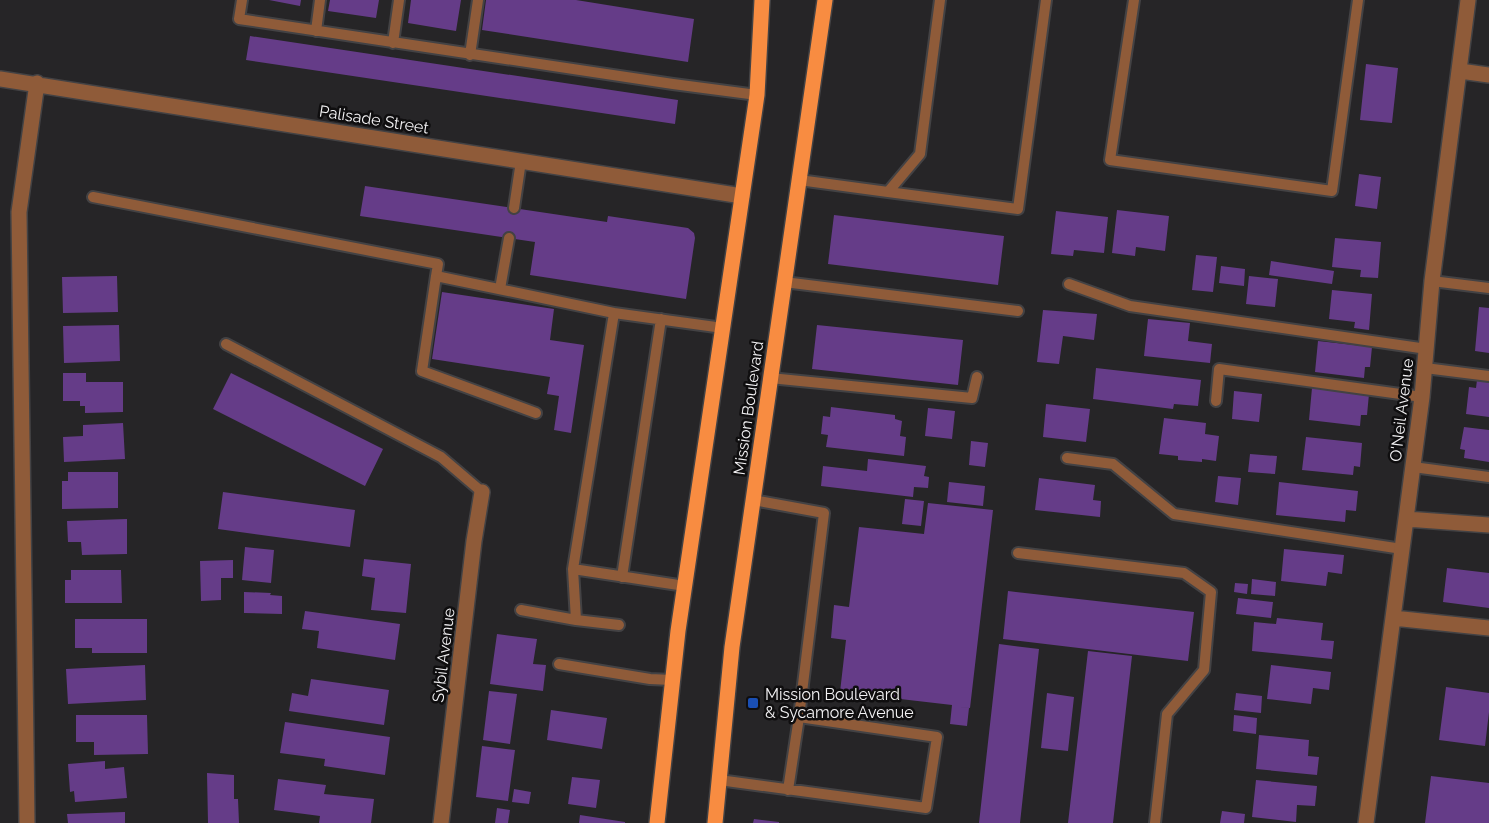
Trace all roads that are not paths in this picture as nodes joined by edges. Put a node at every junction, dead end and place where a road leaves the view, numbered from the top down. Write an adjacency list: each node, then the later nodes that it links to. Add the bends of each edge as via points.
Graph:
1 (242, 0): 12 (lane, via 239,19)
2 (320, 0): 12 (lane)
3 (399, 0): 13 (lane)
4 (478, 0): 14 (lane)
5 (762, 0): 19 (main road)
6 (825, 0): 21 (main road, Mission Boulevard)
7 (940, 0): 22 (lane, via 920,154)
8 (1046, 0): 22 (lane, via 1018,209)
9 (1134, 0): 10 (lane, via 1110,160 1332,191)
10 (1358, 0)
11 (1468, 0): 15 (street, O'Neil Avenue)
12 (316, 31): 13 (lane)
13 (393, 43): 14 (lane)
14 (470, 54): 19 (lane)
15 (1461, 71): 16 (street); 28 (street, O'Neil Avenue)
16 (1489, 75)
17 (0, 79): 18 (street, Palisade Street)
18 (37, 83): 20 (street, Palisade Street); 68 (street, via 19,212)
19 (757, 95): 23 (main road)
20 (521, 161): 23 (street, Palisade Street); 25 (lane)
21 (799, 180): 22 (lane); 29 (main road, Mission Boulevard)
22 (888, 192)
23 (742, 196): 36 (main road)
24 (93, 197): 27 (lane, via 438,264)
25 (514, 208)
26 (509, 238): 32 (lane)
27 (436, 276): 32 (lane); 45 (lane, via 422,371)
28 (1432, 281): 31 (lane); 38 (street, O'Neil Avenue)
29 (784, 282): 33 (lane); 42 (main road, Mission Boulevard)
30 (1069, 284): 38 (lane, via 1130,306)
31 (1489, 288)
32 (500, 289): 34 (lane)
33 (1018, 311)
34 (614, 313): 35 (lane); 55 (lane)
35 (661, 319): 36 (lane); 56 (lane)
36 (723, 328): 57 (main road)
37 (226, 345): 49 (lane, via 441,458)
38 (1427, 349): 39 (street, O'Neil Avenue)
39 (1425, 368): 40 (lane); 43 (street, O'Neil Avenue)
40 (1489, 376)
41 (977, 377): 42 (lane, via 972,398)
42 (770, 378): 50 (main road, Mission Boulevard)
43 (1422, 397): 44 (lane, via 1220,369); 47 (street, O'Neil Avenue)
44 (1216, 401)
45 (536, 413)
46 (1067, 458): 53 (lane, via 1113,464 1174,514)
47 (1413, 467): 48 (lane); 51 (street, O'Neil Avenue)
48 (1489, 477)
49 (482, 492): 69 (street, Sybil Avenue)
50 (753, 500): 65 (lane, via 824,513); 66 (main road, Mission Boulevard, via 732,647)
51 (1406, 519): 52 (street); 53 (street, O'Neil Avenue)
52 (1489, 525)
53 (1402, 549): 59 (street, O'Neil Avenue)
54 (1018, 553): 72 (lane, via 1184,573 1210,592 1203,670 1167,714)
55 (573, 569): 56 (lane); 60 (lane)
56 (622, 577): 57 (lane)
57 (685, 586): 64 (main road)
58 (520, 610): 60 (lane)
59 (1394, 618): 62 (street); 73 (street, O'Neil Avenue)
60 (576, 620): 61 (lane)
61 (619, 625)
62 (1489, 628)
63 (559, 664): 64 (lane)
64 (672, 680): 70 (main road)
65 (799, 717): 67 (lane); 67 (lane, via 937,737 926,808)
66 (719, 780): 67 (lane); 71 (main road, Mission Boulevard)
67 (788, 790)
68 (27, 823)
69 (441, 823)
70 (657, 823)
71 (715, 823)
72 (1155, 823)
73 (1366, 823)

